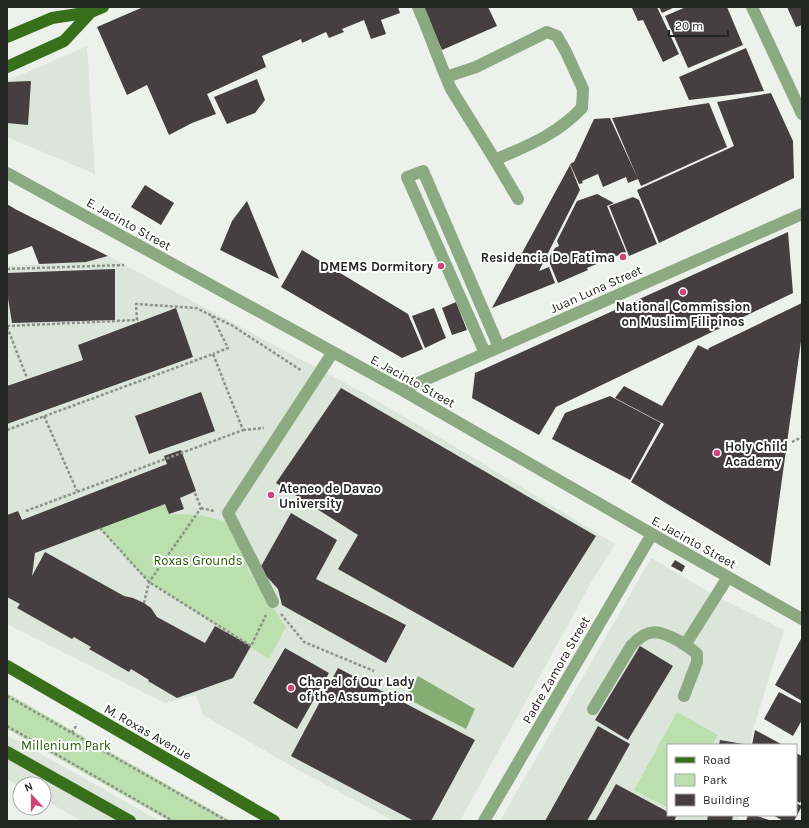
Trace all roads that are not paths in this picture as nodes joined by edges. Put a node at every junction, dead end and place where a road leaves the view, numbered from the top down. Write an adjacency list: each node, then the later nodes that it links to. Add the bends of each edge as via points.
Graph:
1 (103, 7): 4 (main road)
2 (418, 7): 7 (street)
3 (752, 7): 8 (street)
4 (91, 12): 5 (main road, via 52,18); 6 (main road, via 64,41)
5 (7, 37)
6 (7, 67)
7 (446, 77): 9 (street); 9 (street, via 476,67 547,32 557,36 583,89 582,108 571,120 542,140)
8 (802, 114)
9 (495, 160): 11 (street)
10 (7, 174): 14 (street, E. Jacinto Street)
11 (518, 199)
12 (802, 214): 13 (street, Juan Luna Street)
13 (499, 347): 15 (street, Juan Luna Street); 15 (street, via 423,171 407,177)
14 (333, 352): 16 (street, E. Jacinto Street); 19 (street, via 228,513)
15 (485, 353): 16 (street, Juan Luna Street)
16 (402, 390): 17 (street, E. Jacinto Street)
17 (652, 534): 18 (street, E. Jacinto Street); 28 (street, Padre Zamora Street)
18 (728, 577): 20 (street, E. Jacinto Street); 21 (street)
19 (273, 602)
20 (802, 619)
21 (685, 645): 23 (street, via 697,654 697,659); 24 (street, via 664,633 653,632 637,639)
22 (7, 666): 27 (main road, M. Roxas Avenue)
23 (684, 696)
24 (593, 709)
25 (7, 752): 26 (main road)
26 (130, 821)
27 (274, 821)
28 (484, 821)

